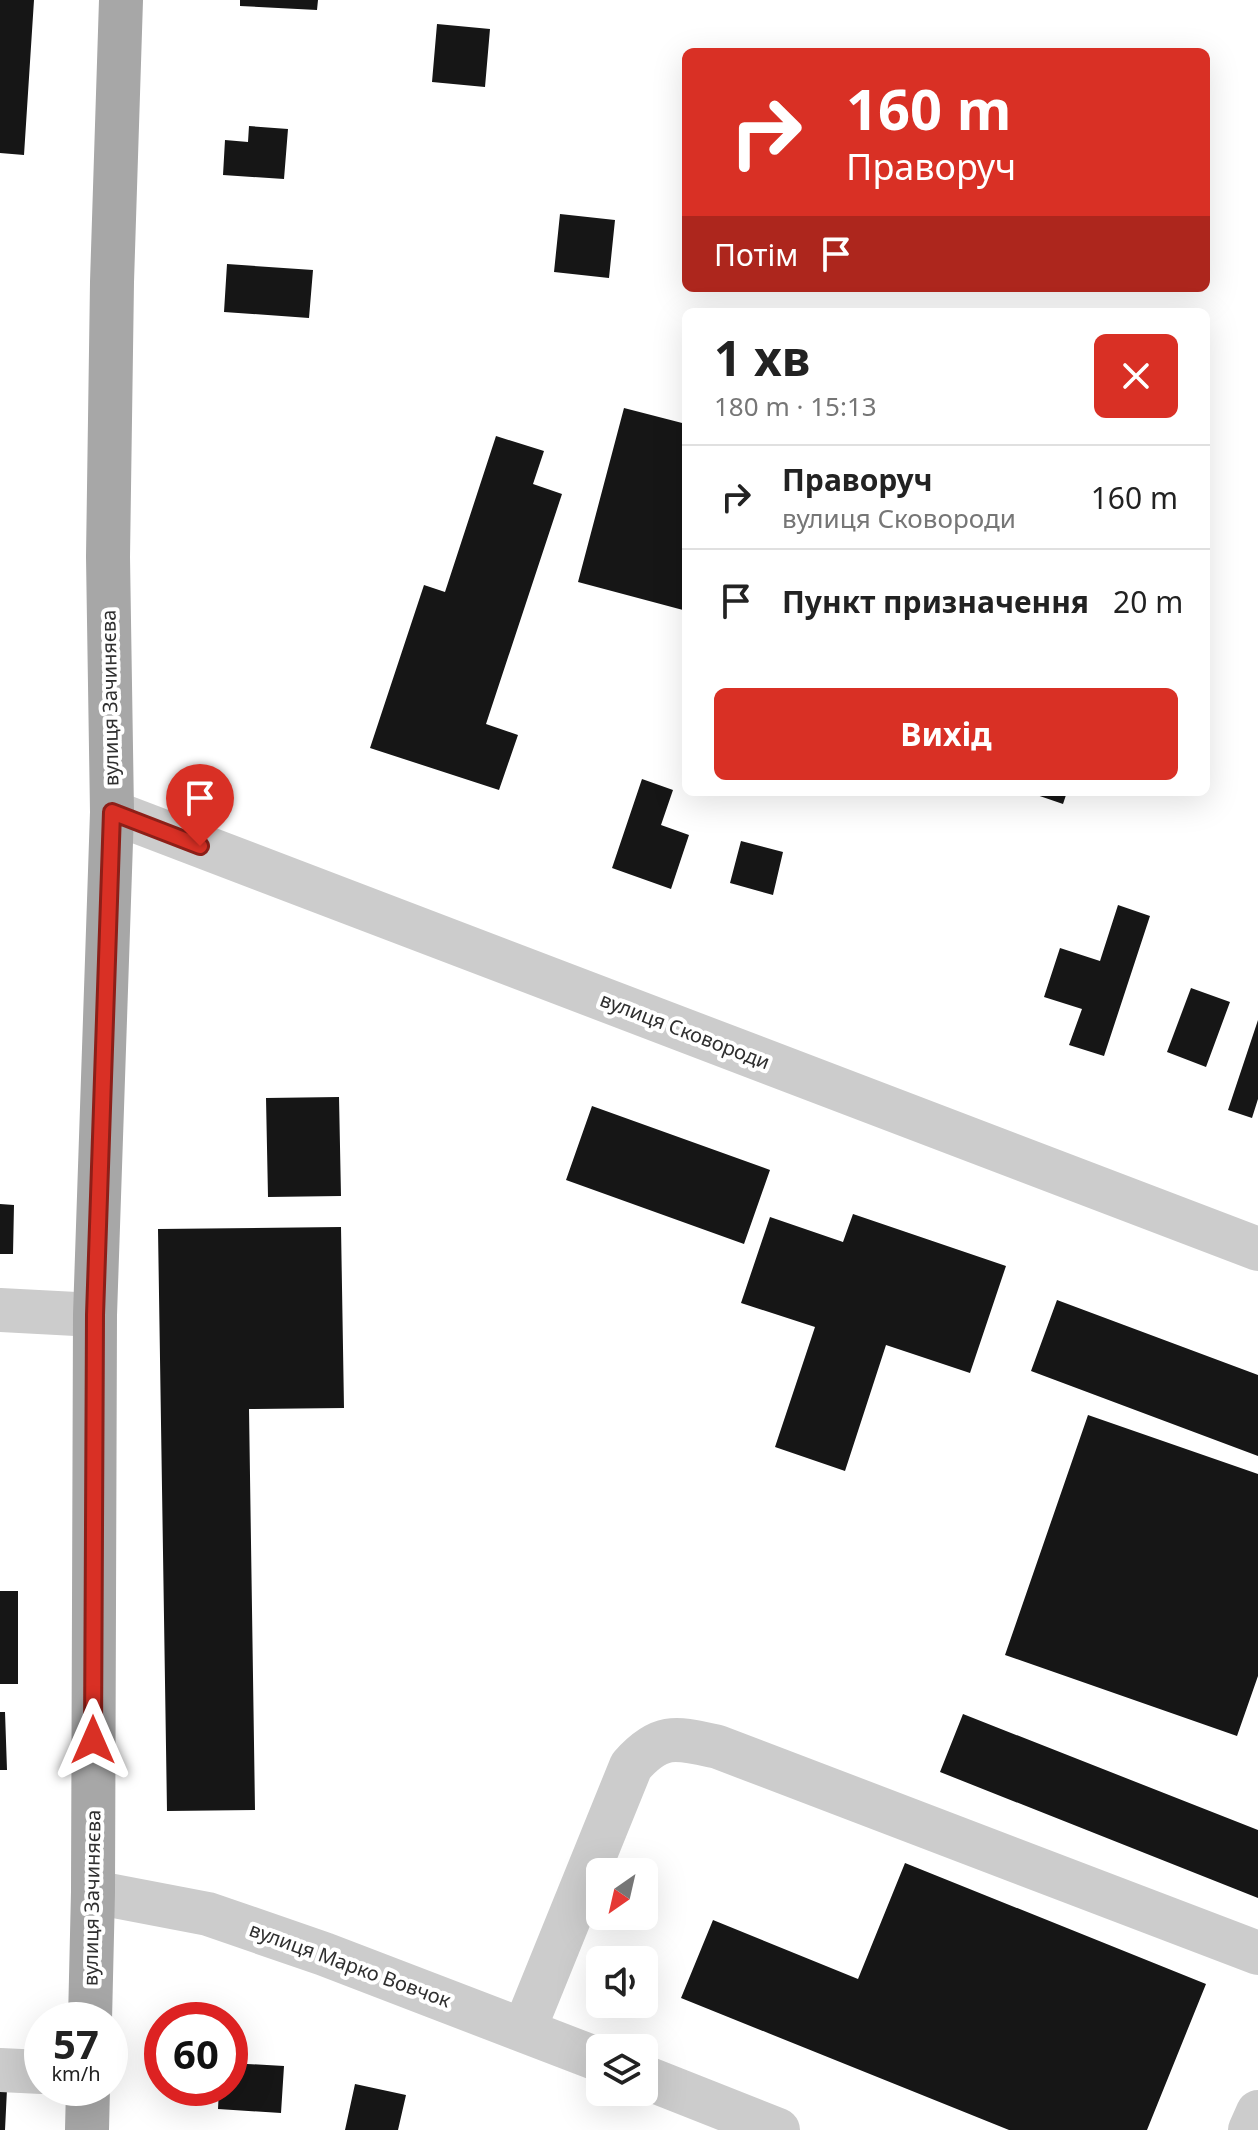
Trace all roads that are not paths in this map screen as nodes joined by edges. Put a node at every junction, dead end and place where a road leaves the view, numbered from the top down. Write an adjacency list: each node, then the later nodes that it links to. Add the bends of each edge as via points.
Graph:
1 (121, 0): 2 (main road, вулиця Зачиняєва, via 108,557)
2 (112, 812): 3 (street, вулиця Сковороди); 5 (main road, вулиця Зачиняєва)
3 (1258, 1249)
4 (0, 1310): 5 (street)
5 (95, 1315): 6 (main road, вулиця Зачиняєва)
6 (93, 1892): 8 (main road, вулиця Зачиняєва); 9 (street, вулиця Марко Вовчок, via 208,1914)
7 (1258, 1953): 9 (street, via 718,1747 660,1740 631,1766)
8 (90, 2002)
9 (524, 2030): 10 (street, вулиця Марко Вовчок)
10 (586, 2054)
11 (0, 2070): 12 (street)
12 (24, 2071)
13 (658, 2083): 17 (street)
14 (88, 2106): 16 (main road)
15 (1258, 2112): 18 (street)
16 (87, 2130)
17 (778, 2130)
18 (1250, 2130)

